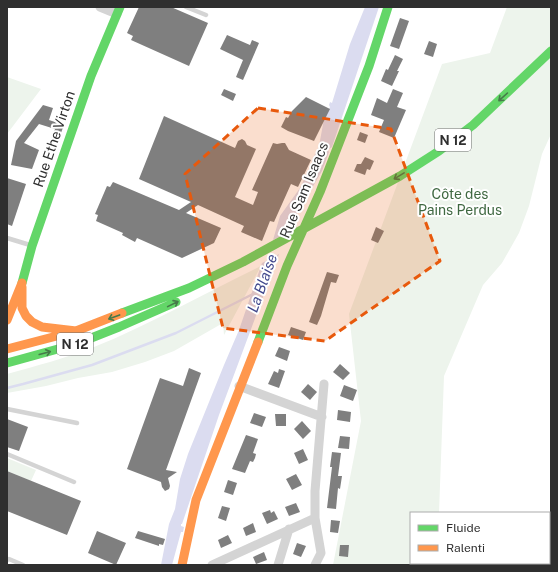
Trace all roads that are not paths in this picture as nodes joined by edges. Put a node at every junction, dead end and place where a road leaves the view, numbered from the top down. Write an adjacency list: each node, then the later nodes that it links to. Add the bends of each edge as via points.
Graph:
1 (100, 7): 4 (street)
2 (186, 7): 5 (lane)
3 (388, 7): 16 (main road, Rue Sam Isaacs, via 369,66 320,192 286,266)
4 (118, 11): 9 (main road, Rue Ethe Virton, via 91,76)
5 (206, 15)
6 (551, 51): 12 (main road, N 12, one-way to 12, via 473,125 400,176 209,279)
7 (551, 61): 14 (main road, N 12, one-way to 7, via 60,349 141,319 395,189 451,153 482,128)
8 (7, 238): 9 (lane)
9 (32, 246): 10 (main road, Rue Ethe Virton)
10 (22, 283): 11 (main road); 12 (main road, via 22,308 32,322 42,327)
11 (7, 320)
12 (76, 331): 13 (main road, N 12)
13 (7, 349)
14 (7, 363)
15 (324, 384): 18 (street)
16 (239, 386): 18 (street); 26 (main road, Rue Sam Isaacs, via 196,500)
17 (7, 409): 19 (lane)
18 (322, 417): 22 (street)
19 (77, 423)
20 (7, 454): 21 (lane)
21 (74, 482)
22 (315, 518): 23 (street); 29 (street, via 321,553)
23 (289, 529): 27 (street); 28 (street)
24 (7, 560): 25 (lane)
25 (24, 565)
26 (182, 565)
27 (212, 565)
28 (278, 565)
29 (315, 565)

